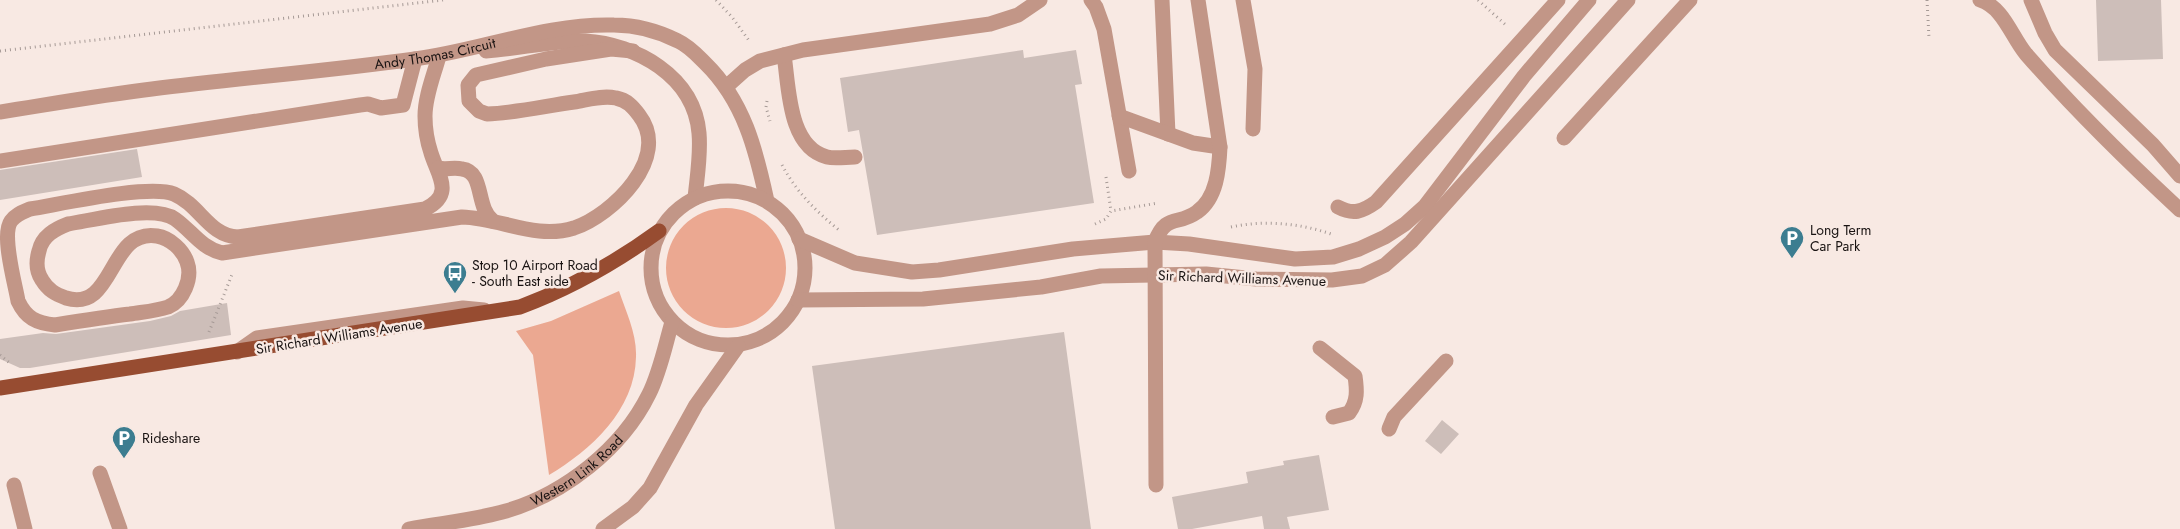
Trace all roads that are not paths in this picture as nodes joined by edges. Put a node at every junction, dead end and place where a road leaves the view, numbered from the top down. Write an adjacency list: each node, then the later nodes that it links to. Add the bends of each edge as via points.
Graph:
1 (1040, 0): 14 (street, via 1018,15 990,24)
2 (1091, 0): 19 (street, via 1104,29)
3 (1162, 0): 21 (street)
4 (1198, 0): 23 (street)
5 (1243, 0): 20 (street, via 1255,69)
6 (1558, 0): 31 (street, via 1376,202 1358,212 1349,213)
7 (1589, 0): 36 (street, Sir Richard Williams Avenue, via 1524,76 1426,206 1385,236 1359,249 1316,259)
8 (1628, 0): 37 (street, Sir Richard Williams Avenue, via 1460,190 1385,265 1362,276 1332,280)
9 (1690, 0): 22 (street)
10 (1980, 0): 32 (street, via 1998,10 2017,42 2082,117)
11 (2031, 0): 28 (street, via 2055,50 2153,145)
12 (633, 51): 13 (street, via 585,41); 29 (street, via 655,62 671,77 686,96 694,114 699,132); 33 (street, via 587,52 490,71 472,79 467,92 469,101 479,111 497,113 615,98 628,102 648,132 649,147 639,174 616,202 598,216 574,228 547,233)
13 (462, 52): 15 (street, Andy Thomas Circuit); 17 (street, Andy Thomas Circuit, via 505,39 584,26 639,27 681,42)
14 (784, 55): 17 (street, via 760,60); 24 (street, via 800,136 812,151 828,158)
15 (439, 56): 16 (street, Andy Thomas Circuit); 26 (street, via 425,118 428,142)
16 (415, 59): 18 (street, Andy Thomas Circuit, via 149,89); 25 (street, via 403,105 381,108 360,104)
17 (726, 87): 30 (street, Andy Thomas Circuit, via 750,135)
18 (0, 112)
19 (1119, 116): 21 (street); 27 (street)
20 (1253, 129)
21 (1168, 134): 23 (street, via 1193,143)
22 (1564, 138)
23 (1220, 147): 36 (street, via 1216,184 1208,200 1197,212 1167,222)
24 (855, 156)
25 (0, 161)
26 (438, 168): 33 (street, via 461,168 472,173 478,181 484,212); 33 (street, via 441,194 432,206 425,209 249,236 223,234 186,199 160,190 30,208 17,214 6,234 18,301 22,311 31,319 41,324 54,324 156,310 168,307 181,296 189,276 184,254 174,244 155,235 146,235 125,247 102,287 92,296 71,299 48,289 36,266 39,249 45,238 68,224 148,212 164,213 208,248 222,253 450,218 478,217)
27 (1129, 171)
28 (2180, 176)
29 (695, 198): 30 (street, via 719,191 743,193); 34 (street, via 674,212)
30 (767, 202): 35 (street, via 786,217)
31 (1338, 207)
32 (2180, 210)
33 (493, 221)
34 (659, 231): 39 (street, via 651,254 651,279 658,302); 43 (main road, Sir Richard Williams Avenue, via 603,269 520,307)
35 (799, 239): 36 (street, Sir Richard Williams Avenue, via 855,263 912,272 1073,249); 38 (street, via 804,259 804,280)
36 (1155, 242): 37 (street)
37 (1156, 275): 38 (street, Sir Richard Williams Avenue, via 1101,276 1041,287 923,299); 48 (street)
38 (798, 300): 40 (street, via 787,318 771,332)
39 (672, 322): 40 (street, via 689,335 710,343); 51 (street, Western Link Road, via 656,377 643,406 596,460 566,483 514,508)
40 (738, 346): 52 (street, via 696,405 650,488 633,507)
41 (1320, 348): 44 (street, via 1355,376 1358,392 1355,406 1349,413)
42 (1446, 361): 45 (street, via 1394,417)
43 (0, 388)
44 (1333, 417)
45 (1389, 429)
46 (100, 473): 50 (street)
47 (14, 485): 49 (street)
48 (1156, 485)
49 (25, 529)
50 (120, 529)
51 (409, 529)
52 (604, 529)

